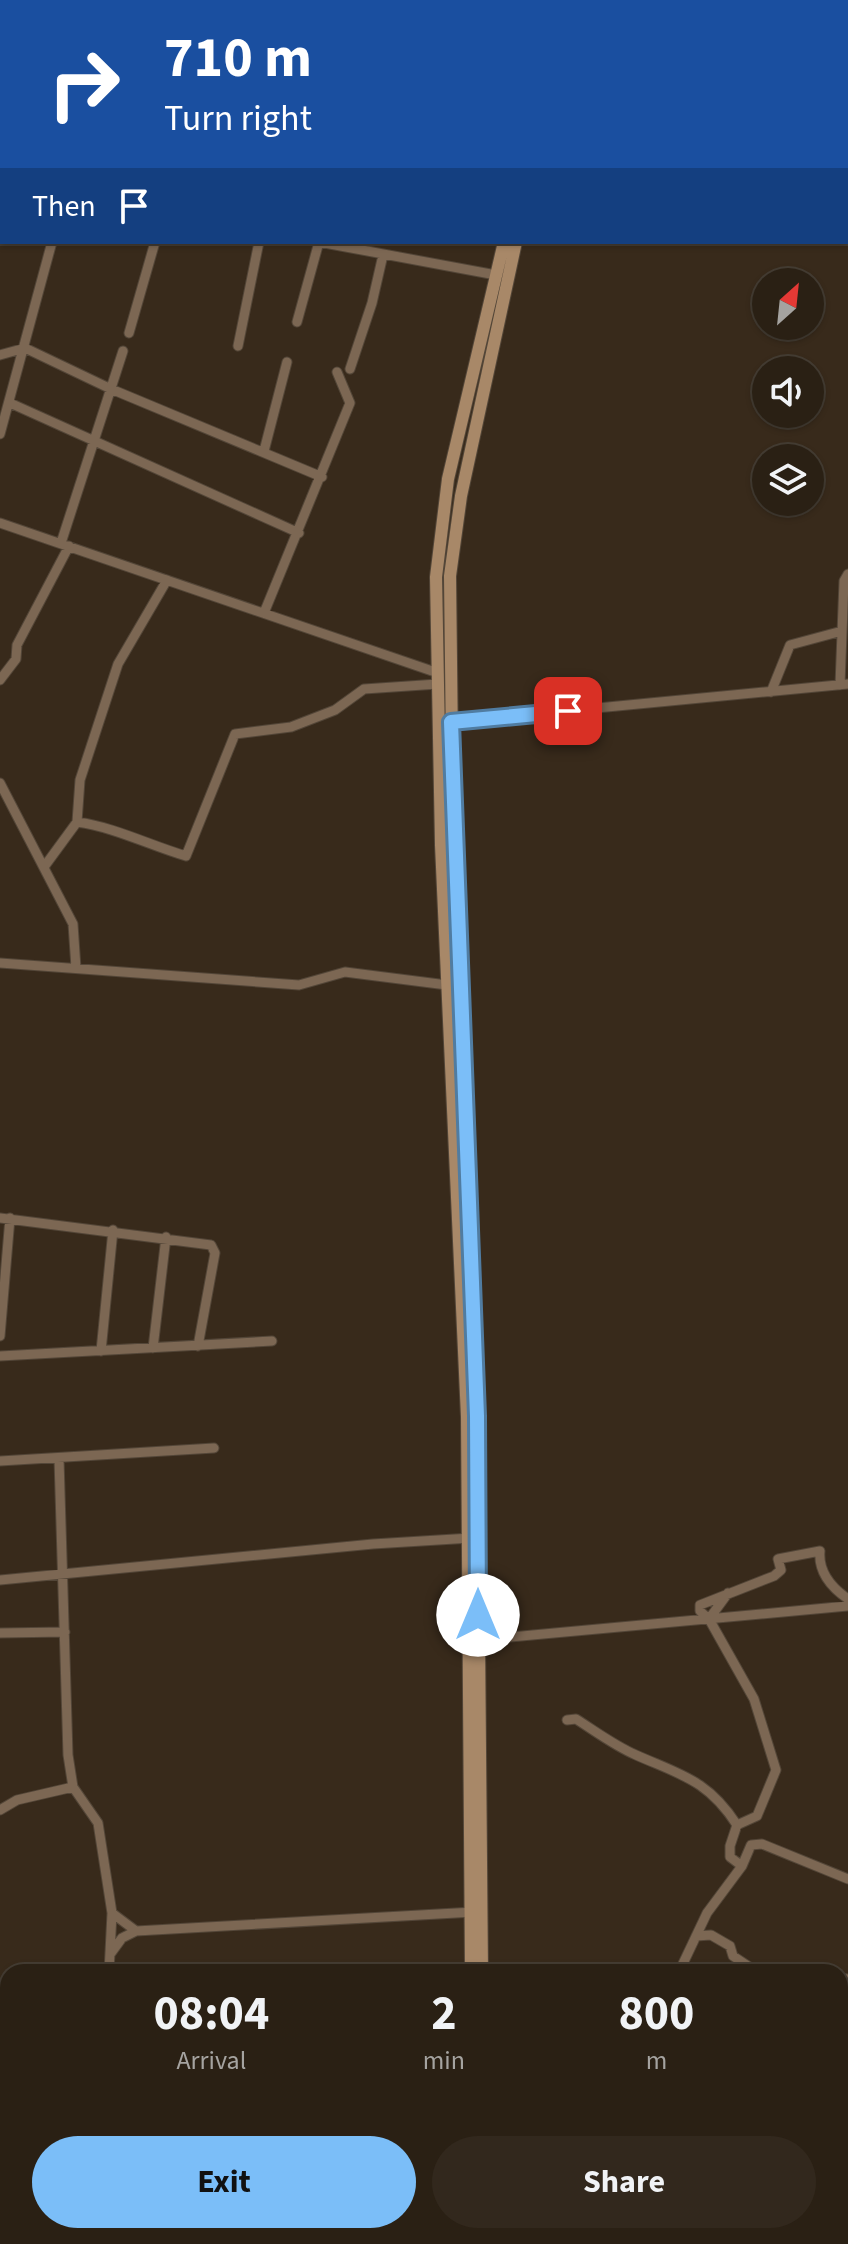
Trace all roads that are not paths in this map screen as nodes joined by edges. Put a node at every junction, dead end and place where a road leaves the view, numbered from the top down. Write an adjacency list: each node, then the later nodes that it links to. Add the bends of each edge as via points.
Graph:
1 (52, 244): 13 (street)
2 (154, 244): 12 (street)
3 (259, 244): 14 (street)
4 (318, 244): 11 (street)
5 (329, 244): 9 (street)
6 (381, 244): 9 (street)
7 (504, 244): 10 (main road)
8 (516, 244): 37 (main road, via 451,555)
9 (381, 254): 10 (street); 18 (street, via 372,303)
10 (496, 275): 33 (main road, via 440,523)
11 (297, 322)
12 (129, 333)
13 (25, 345): 16 (street); 20 (street); 21 (street)
14 (238, 346)
15 (123, 351): 20 (street)
16 (0, 355)
17 (287, 362): 24 (street)
18 (350, 369)
19 (337, 372): 25 (street, via 350,403 332,438)
20 (111, 389): 23 (street); 24 (street)
21 (10, 403): 22 (street); 23 (street)
22 (0, 434)
23 (94, 439): 27 (street); 28 (street)
24 (264, 451): 25 (street)
25 (322, 477): 27 (street)
26 (0, 523): 28 (street)
27 (299, 533): 31 (street)
28 (65, 545): 30 (street); 34 (street, via 17,645 16,659)
29 (848, 574): 32 (street)
30 (167, 580): 31 (street); 39 (street, via 118,664 80,780)
31 (264, 613): 33 (street)
32 (842, 631): 35 (street); 36 (street, via 790,645)
33 (438, 678): 39 (street, via 364,689 335,710 291,727 235,734 186,856 107,826); 43 (main road)
34 (0, 680)
35 (844, 685): 36 (street)
36 (771, 692): 37 (street)
37 (451, 722): 56 (main road, via 477,1416)
38 (0, 783): 40 (street)
39 (77, 822): 40 (street)
40 (44, 867): 42 (street, via 73,924)
41 (0, 963): 42 (street)
42 (76, 968): 43 (street, via 299,985 345,972)
43 (447, 985): 56 (main road)
44 (5, 1218): 45 (street); 47 (street)
45 (113, 1230): 46 (street); 51 (street)
46 (166, 1237): 49 (street, via 214,1247); 50 (street)
47 (0, 1336)
48 (272, 1341): 49 (street)
49 (198, 1346): 50 (street)
50 (153, 1348): 51 (street)
51 (101, 1351): 52 (street)
52 (0, 1356)
53 (214, 1448): 54 (street)
54 (59, 1459): 55 (street); 57 (street)
55 (0, 1461)
56 (472, 1538): 57 (street); 65 (main road); 72 (main road)
57 (64, 1576): 58 (street); 63 (street)
58 (0, 1580)
59 (729, 1591): 60 (street, via 774,1576 781,1570 778,1559 820,1551 819,1562 832,1588); 62 (street); 62 (street, via 700,1605)
60 (848, 1599)
61 (848, 1606): 62 (street)
62 (709, 1619): 65 (street); 69 (street, via 754,1699 776,1770 757,1816)
63 (65, 1632): 64 (street); 67 (street)
64 (0, 1633)
65 (478, 1640): 72 (main road)
66 (567, 1720): 69 (street, via 576,1719 633,1754 697,1780 724,1804)
67 (73, 1787): 68 (street, via 17,1800); 73 (street, via 98,1823)
68 (0, 1810)
69 (737, 1825): 70 (street, via 730,1857)
70 (742, 1866): 71 (street, via 751,1845 762,1844); 75 (street)
71 (848, 1879)
72 (476, 1912): 74 (street); 78 (main road); 79 (main road)
73 (112, 1913): 74 (street); 76 (street)
74 (136, 1931): 76 (street)
75 (696, 1936): 80 (street); 81 (street, via 711,1935)
76 (111, 1953): 77 (street)
77 (110, 1964)
78 (472, 1964)
79 (481, 1964)
80 (683, 1964)
81 (745, 1964)

